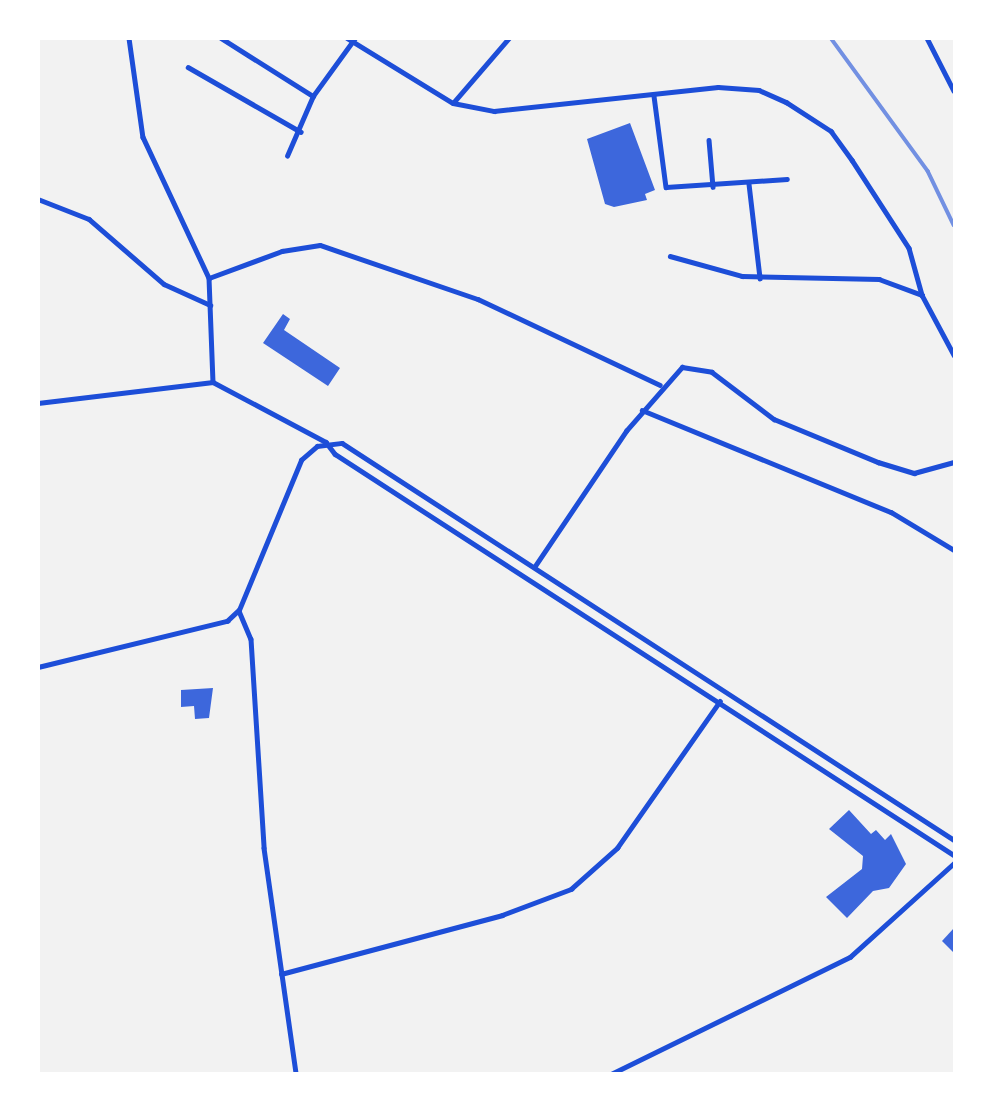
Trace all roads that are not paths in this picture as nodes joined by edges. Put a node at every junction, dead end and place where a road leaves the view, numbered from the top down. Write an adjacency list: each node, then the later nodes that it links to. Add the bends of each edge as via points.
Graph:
1 (129, 38): 19 (street, via 143,137)
2 (221, 38): 8 (street)
3 (509, 38): 10 (street)
4 (927, 38): 7 (street)
5 (351, 40): 8 (street); 10 (street)
6 (188, 67): 11 (street)
7 (954, 91)
8 (313, 96): 11 (street)
9 (654, 96): 10 (street, via 494,111); 16 (street, via 666,187); 21 (street, via 759,90 817,121 852,160 909,248)
10 (453, 103)
11 (301, 132): 13 (street)
12 (709, 141): 16 (street)
13 (287, 156)
14 (787, 179): 15 (street)
15 (749, 184): 16 (street); 20 (street)
16 (713, 187)
17 (38, 199): 22 (street, via 89,219 164,284)
18 (670, 256): 20 (street)
19 (209, 278): 22 (street); 25 (street, via 282,251 320,245 478,299)
20 (760, 278): 21 (street, via 878,279)
21 (922, 295): 23 (street)
22 (210, 305): 24 (street)
23 (954, 355)
24 (213, 382): 26 (street); 28 (street)
25 (660, 385): 27 (street); 29 (street, via 682,367 702,367 774,419 878,462 914,473)
26 (38, 403)
27 (642, 410): 30 (street, via 891,512); 31 (street)
28 (326, 442): 31 (street, via 342,443); 32 (street, via 308,452 295,470); 34 (street, via 335,454)
29 (954, 462)
30 (954, 550)
31 (535, 565): 35 (street)
32 (239, 610): 33 (street, via 212,626); 38 (street, via 251,639 264,848)
33 (38, 667)
34 (720, 701): 36 (street); 38 (street, via 617,848 571,889 502,915)
35 (954, 840)
36 (954, 855)
37 (954, 863): 40 (street, via 850,957)
38 (281, 974): 39 (street)
39 (296, 1073)
40 (611, 1073)

